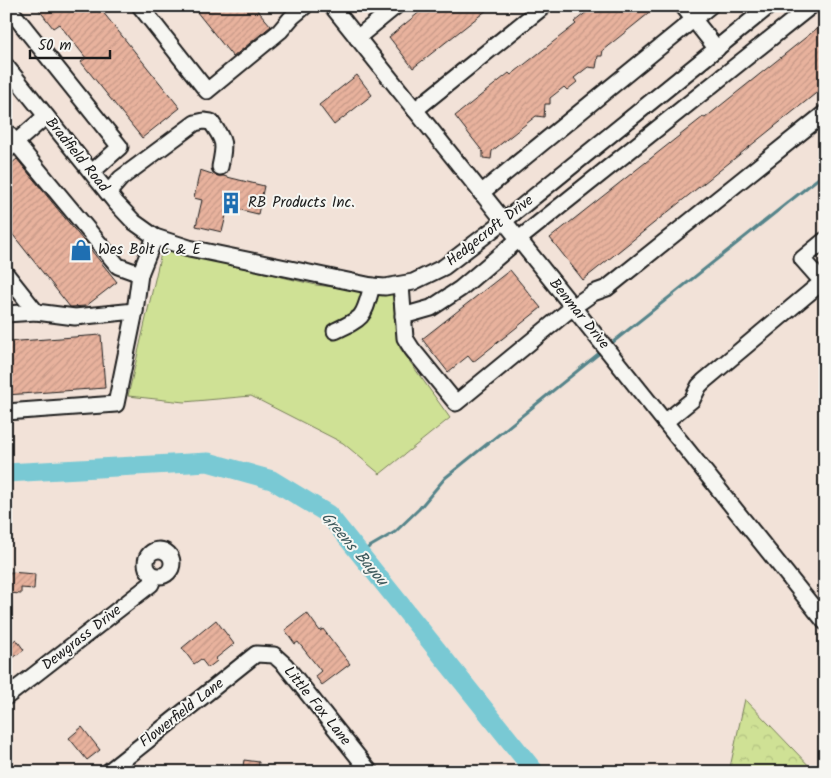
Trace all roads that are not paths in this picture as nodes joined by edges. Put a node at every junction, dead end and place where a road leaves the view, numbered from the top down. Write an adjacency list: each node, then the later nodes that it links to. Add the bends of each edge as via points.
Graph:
1 (7, 6): 24 (street, via 120,148)
2 (140, 6): 11 (street, via 207,91 280,31)
3 (305, 6): 11 (street)
4 (332, 6): 13 (street, Benmar Drive)
5 (396, 6): 13 (street)
6 (544, 6): 18 (street)
7 (684, 6): 12 (street)
8 (710, 6): 12 (street)
9 (769, 6): 14 (street, Hedgecroft Drive)
10 (812, 6): 17 (street)
11 (288, 11)
12 (694, 19): 14 (street); 26 (street)
13 (357, 38): 18 (street, Benmar Drive)
14 (717, 48): 16 (street, Hedgecroft Drive)
15 (6, 66): 20 (street, Bradfield Road)
16 (680, 78): 17 (street); 27 (street, Hedgecroft Drive)
17 (696, 98): 29 (street)
18 (415, 110): 26 (street, Benmar Drive)
19 (825, 113): 38 (street, via 607,288)
20 (46, 116): 22 (street); 24 (street, Bradfield Road)
21 (6, 131): 22 (street)
22 (11, 147): 33 (street, via 118,266)
23 (220, 166): 25 (street, via 224,146 220,134 211,122 204,121 195,124 121,178)
24 (92, 172): 25 (street, Bradfield Road)
25 (108, 193): 28 (street, Bradfield Road, via 134,222)
26 (481, 193): 27 (street, Benmar Drive)
27 (504, 221): 29 (street, Benmar Drive); 31 (street, Hedgecroft Drive)
28 (155, 238): 33 (street); 36 (street, Hedgecroft Drive)
29 (519, 239): 37 (street); 38 (street, Benmar Drive)
30 (825, 240): 34 (street, via 802,259)
31 (444, 267): 35 (street, Hedgecroft Drive); 37 (street)
32 (6, 274): 40 (street)
33 (140, 274): 39 (street)
34 (823, 284): 45 (street, via 704,380 692,400)
35 (401, 285): 36 (street, Hedgecroft Drive); 42 (street)
36 (372, 286): 43 (street, via 365,312)
37 (460, 289): 42 (street, via 431,308)
38 (573, 307): 42 (street, via 456,403 405,338); 45 (street, Benmar Drive)
39 (135, 311): 40 (street, via 75,318); 44 (street, via 116,404)
40 (36, 312): 41 (street)
41 (6, 314)
42 (403, 316)
43 (335, 331)
44 (6, 412)
45 (665, 422): 47 (street, Benmar Drive)
46 (154, 576): 49 (street, Dewgrass Drive, via 150,584)
47 (825, 622)
48 (256, 654): 50 (street, Flowerfield Lane); 51 (street, Little Fox Lane, via 274,655 285,666)
49 (6, 697)
50 (108, 772)
51 (370, 772)

